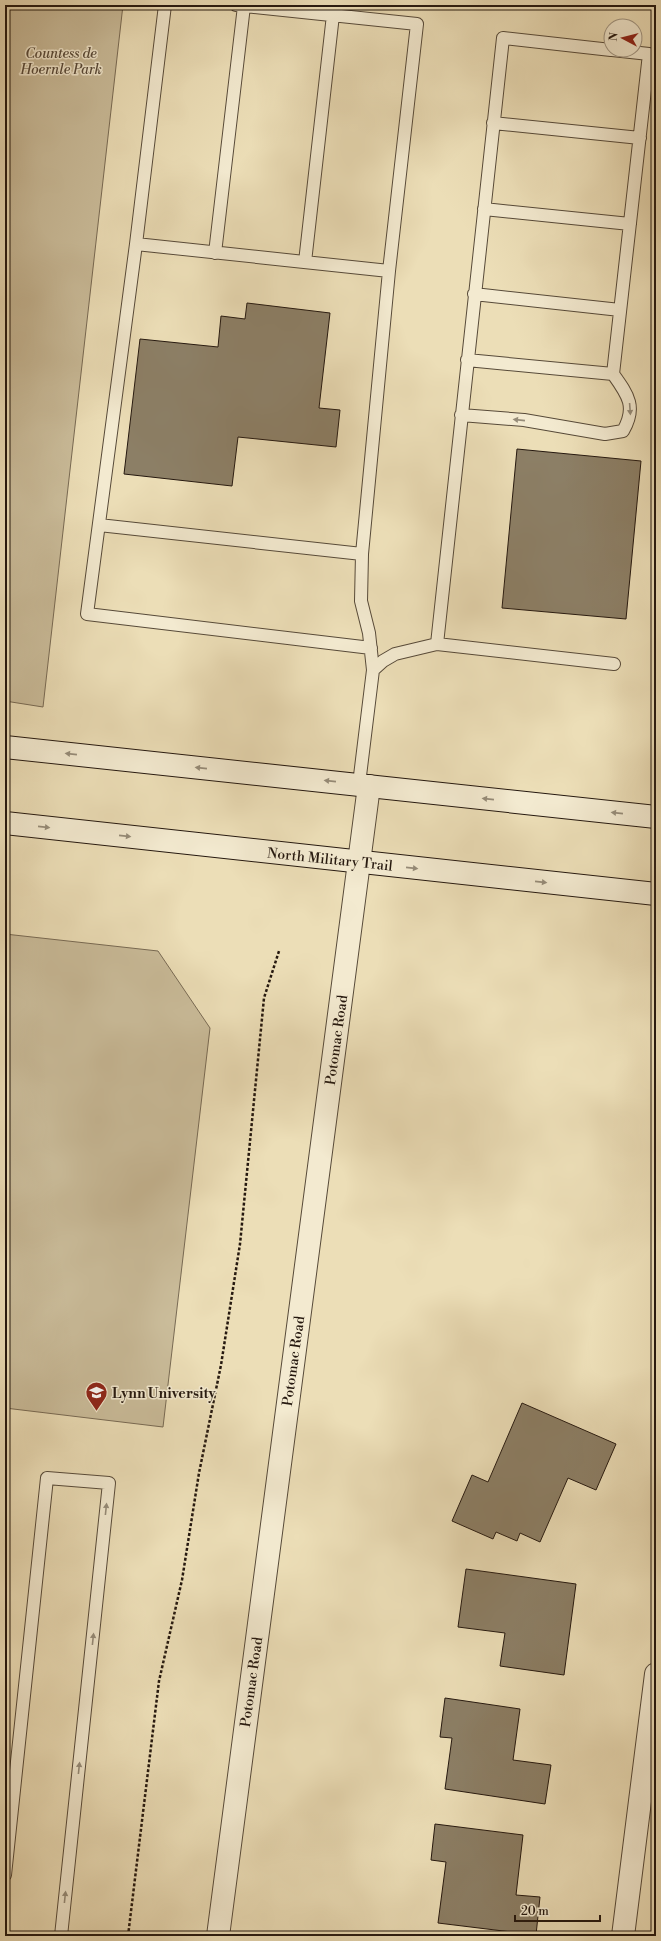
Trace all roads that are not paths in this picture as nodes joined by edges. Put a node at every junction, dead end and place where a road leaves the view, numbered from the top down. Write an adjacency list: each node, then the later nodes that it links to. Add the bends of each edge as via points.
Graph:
1 (165, 5): 10 (lane)
2 (240, 5): 3 (lane); 11 (lane)
3 (333, 15): 12 (lane); 13 (lane, via 417,24)
4 (603, 49): 6 (lane, via 503,38)
5 (643, 53): 7 (lane, via 650,54)
6 (493, 123): 7 (lane); 8 (lane)
7 (640, 138): 9 (lane)
8 (484, 209): 9 (lane); 14 (lane)
9 (630, 224): 15 (lane)
10 (136, 244): 11 (lane); 19 (lane)
11 (215, 253): 12 (lane)
12 (305, 262): 13 (lane)
13 (389, 271): 20 (lane)
14 (474, 294): 15 (lane); 16 (lane)
15 (620, 310): 17 (lane)
16 (467, 360): 17 (lane); 18 (lane)
17 (613, 374): 18 (lane, one-way to 18, via 624,389 630,404 630,418 623,431 605,434 524,420)
18 (461, 415): 21 (lane)
19 (99, 525): 20 (lane); 22 (lane, via 87,614)
20 (362, 554): 22 (lane, via 360,601)
21 (436, 644): 23 (lane); 24 (lane, via 395,654)
22 (371, 648): 24 (lane)
23 (614, 664)
24 (373, 670): 26 (lane)
25 (5, 747): 26 (street, one-way to 25)
26 (364, 785): 27 (street, one-way to 26); 29 (street, Potomac Road)
27 (656, 817)
28 (5, 823): 29 (street, North Military Trail, one-way to 29)
29 (359, 862): 30 (street, North Military Trail, one-way to 30); 34 (street, Potomac Road)
30 (656, 894)
31 (656, 1674): 35 (street)
32 (5, 1875): 33 (lane, one-way to 32, via 109,1484 47,1478)
33 (61, 1936)
34 (218, 1936)
35 (623, 1936)

